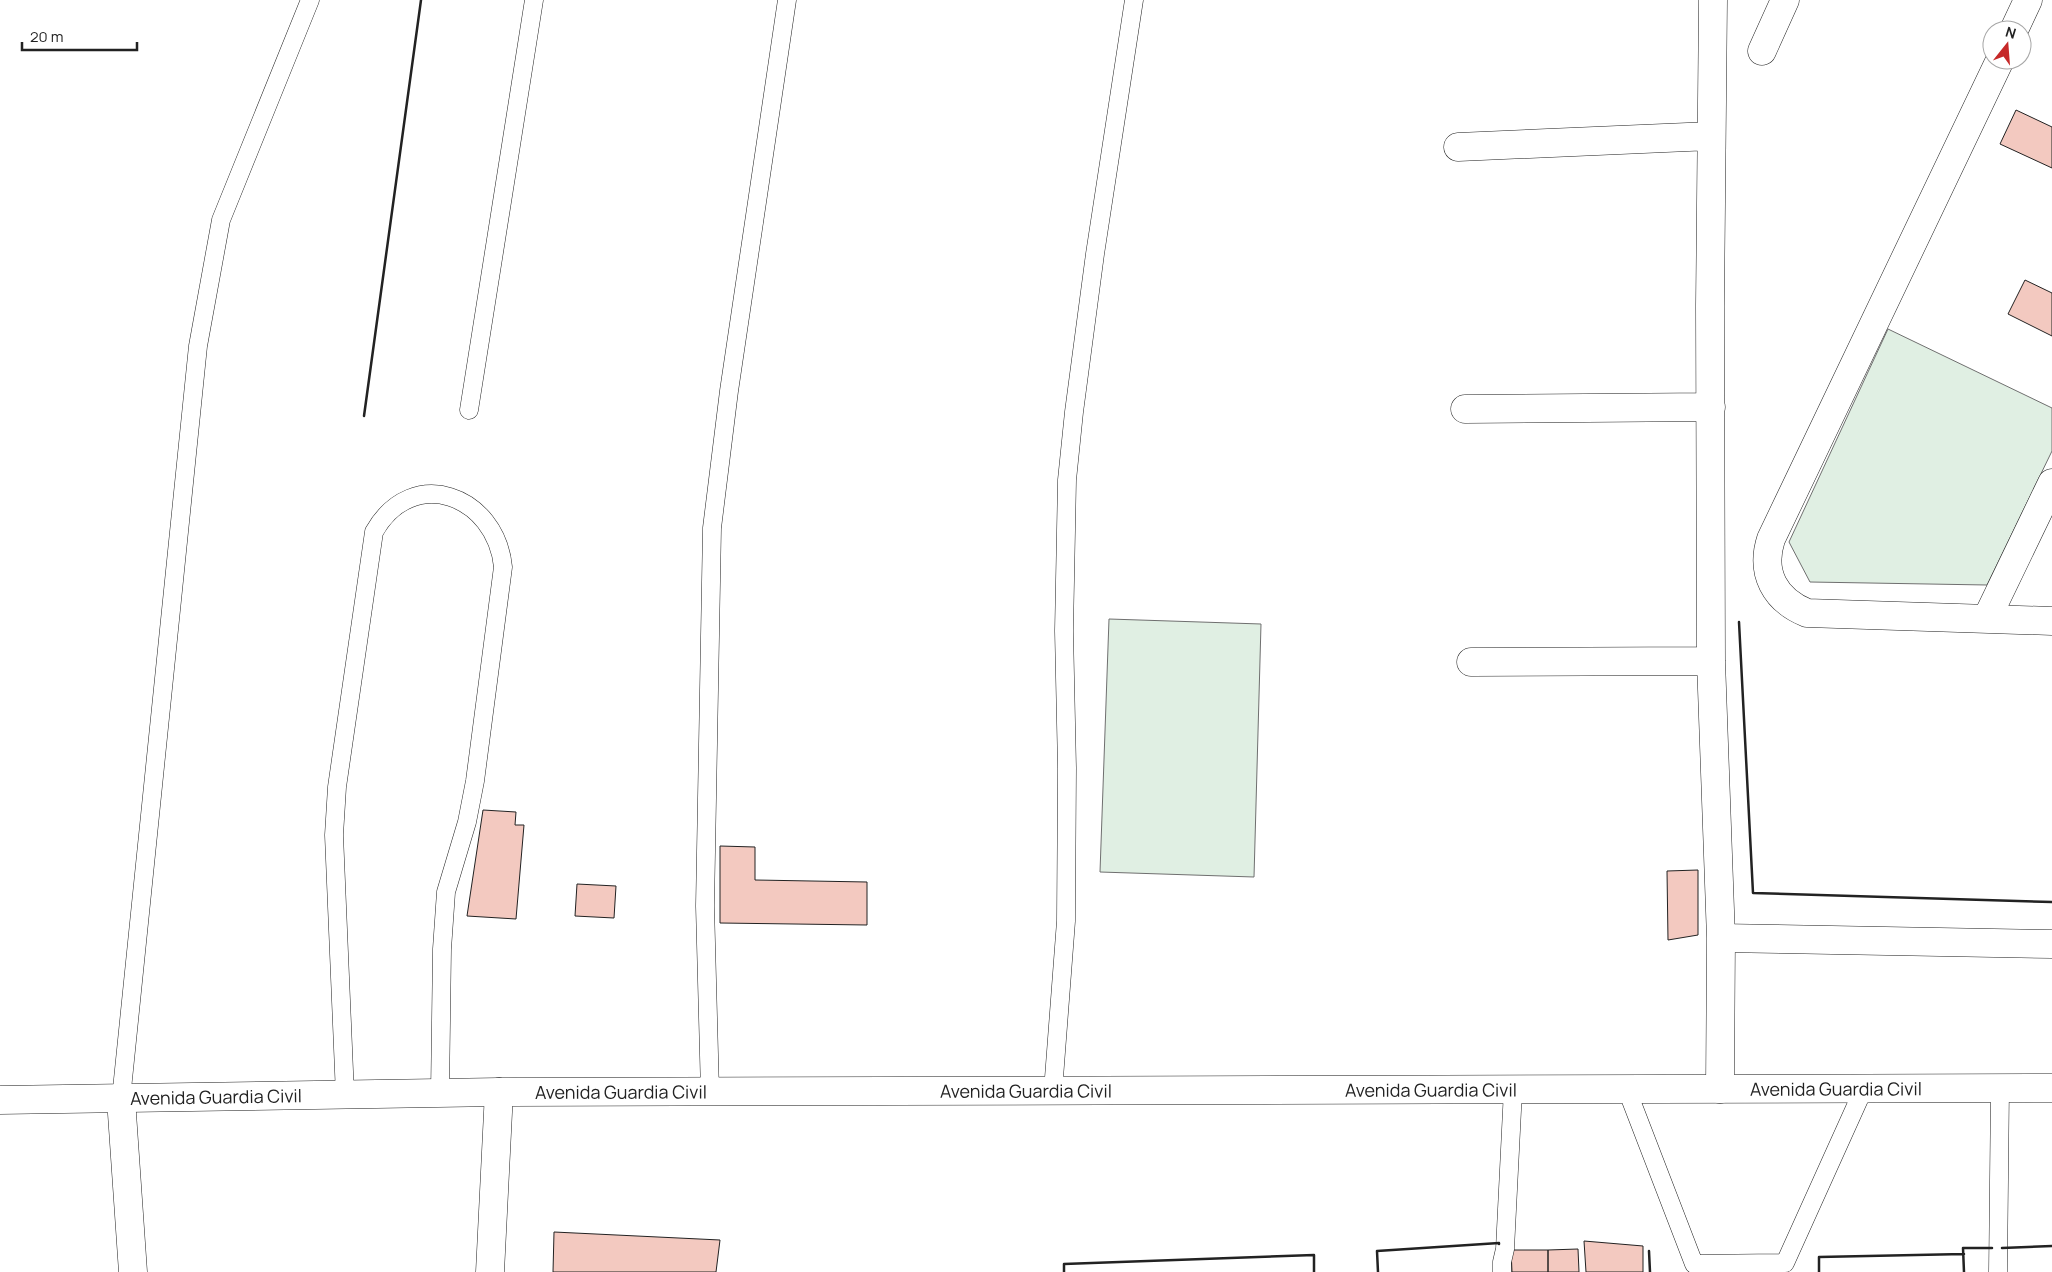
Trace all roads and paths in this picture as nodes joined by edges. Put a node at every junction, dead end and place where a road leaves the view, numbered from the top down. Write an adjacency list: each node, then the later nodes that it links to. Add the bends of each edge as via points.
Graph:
1 (310, 0): 34 (lane, via 221,220 198,346)
2 (534, 0): 15 (lane)
3 (787, 0): 31 (lane, via 730,381 712,528 705,906)
4 (1134, 0): 29 (lane, via 1095,254 1067,480 1064,631 1066,921)
5 (1712, 0): 11 (main road)
6 (1785, 0): 9 (main road)
7 (2028, 0): 8 (main road)
8 (2019, 20)
9 (1762, 50)
10 (1995, 70): 17 (main road, via 1767,552 1768,568 1776,590 1785,602 1807,614)
11 (1711, 136): 12 (main road); 13 (main road)
12 (1458, 147)
13 (1711, 407): 14 (main road); 19 (main road)
14 (1466, 409)
15 (469, 410)
16 (2052, 483): 17 (main road)
17 (1987, 618): 18 (main road)
18 (2052, 620)
19 (1711, 661): 20 (main road); 21 (main road)
20 (1471, 662)
21 (1721, 938): 22 (main road); 28 (main road)
22 (2052, 944)
23 (1864, 1088): 24 (main road, Avenida Guardia Civil); 27 (lane, via 1785,1263 1694,1264); 28 (main road, Avenida Guardia Civil)
24 (2000, 1088): 25 (main road, Avenida Guardia Civil); 39 (lane)
25 (2052, 1088)
26 (1513, 1090): 27 (main road, Avenida Guardia Civil); 29 (main road, Avenida Guardia Civil); 38 (lane)
27 (1627, 1090): 28 (main road, Avenida Guardia Civil)
28 (1720, 1090)
29 (1053, 1091): 31 (main road, Avenida Guardia Civil)
30 (499, 1092): 31 (main road, Avenida Guardia Civil); 32 (main road, Avenida Guardia Civil); 37 (main road)
31 (710, 1092)
32 (440, 1093): 33 (main road, Avenida Guardia Civil); 33 (lane, via 446,892 468,822 503,567 497,539 484,518 460,500 429,495 402,501 384,516 374,532 337,787 334,852)
33 (345, 1095): 34 (main road, Avenida Guardia Civil)
34 (121, 1099): 35 (main road, Avenida Guardia Civil); 36 (main road)
35 (0, 1100)
36 (133, 1272)
37 (490, 1272)
38 (1502, 1272)
39 (1998, 1272)

